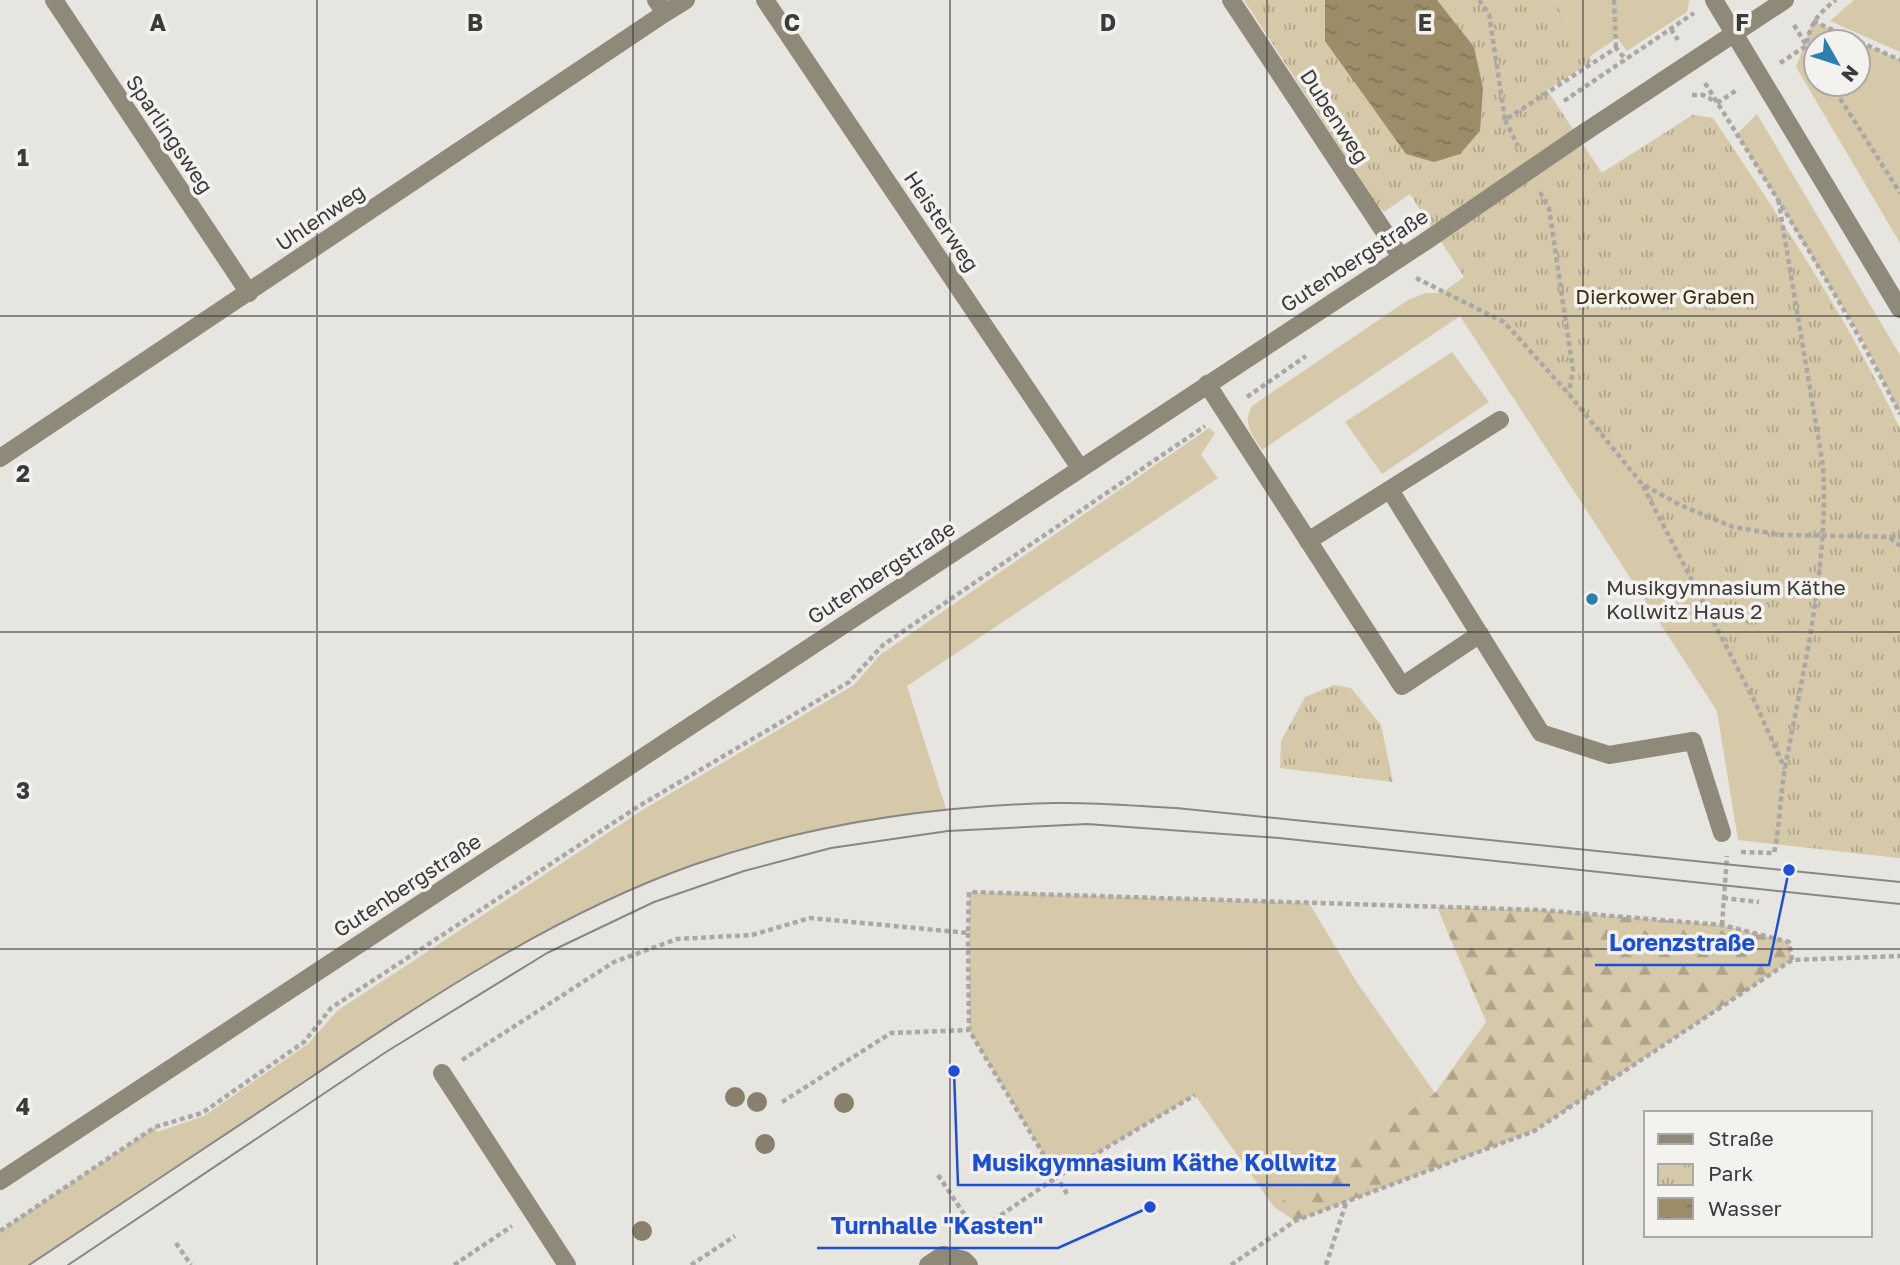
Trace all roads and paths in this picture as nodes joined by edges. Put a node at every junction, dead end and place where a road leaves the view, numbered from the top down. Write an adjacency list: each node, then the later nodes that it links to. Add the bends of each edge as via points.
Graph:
1 (54, 0): 26 (street, Sparlingsweg)
2 (686, 0): 10 (street)
3 (765, 0): 34 (street, Heisterweg)
4 (1231, 0): 24 (street, Dubenweg)
5 (1479, 0): 15 (path, via 1489,14 1505,120)
6 (1614, 0): 15 (path)
7 (1714, 0): 14 (street)
8 (1786, 0): 14 (street, Gutenbergstraße)
9 (1836, 0): 11 (path)
10 (661, 7): 26 (street, Uhlenweg)
11 (1813, 21): 12 (path); 17 (path)
12 (1811, 28)
13 (1671, 29): 16 (path)
14 (1734, 33): 24 (street, Gutenbergstraße, bridge); 27 (street)
15 (1616, 48): 16 (path)
16 (1626, 60): 19 (path)
17 (1900, 60)
18 (1840, 98): 21 (path)
19 (1564, 101)
20 (1717, 103): 22 (path)
21 (1900, 193)
22 (1778, 198): 31 (path, via 1862,339); 37 (path, via 1823,466)
23 (1549, 208): 29 (path, via 1573,370)
24 (1401, 257): 28 (street, Gutenbergstraße)
25 (1415, 278): 29 (path, via 1504,322)
26 (249, 293): 33 (street, Uhlenweg)
27 (1900, 309)
28 (1207, 384): 30 (street); 34 (street, Gutenbergstraße)
29 (1568, 393): 35 (path)
30 (1225, 413): 40 (street); 61 (path, via 883,645 849,682 639,806 331,1008 304,1042 202,1113 155,1127)
31 (1900, 414)
32 (1500, 420): 36 (street)
33 (0, 458)
34 (1080, 467): 57 (street, Gutenbergstraße)
35 (1642, 484): 37 (path, via 1733,527); 43 (path, via 1754,700)
36 (1390, 490): 40 (street); 42 (street)
37 (1822, 536): 38 (path); 43 (path)
38 (1890, 537): 39 (path); 41 (path)
39 (1900, 537)
40 (1308, 541): 42 (street, via 1402,686)
41 (1900, 546)
42 (1480, 634): 44 (street, via 1541,733 1609,755 1693,741)
43 (1785, 770): 45 (path, via 1774,853 1728,851)
44 (1722, 833)
45 (1723, 898): 46 (path); 47 (path)
46 (1759, 902)
47 (1722, 925): 48 (path, via 1540,910 970,892); 50 (path, via 1789,942)
48 (968, 933): 51 (path); 52 (path, via 810,918 752,935 677,939 614,962)
49 (1900, 956): 50 (path)
50 (1791, 960): 59 (path, via 1534,1131)
51 (969, 1030): 54 (path, via 891,1033); 56 (path)
52 (442, 1073): 60 (street)
53 (1195, 1095): 56 (path)
54 (782, 1102)
55 (938, 1175): 62 (path)
56 (1057, 1177): 58 (path); 62 (path)
57 (0, 1181)
58 (1067, 1194)
59 (1346, 1202): 71 (path, via 1295,1221); 72 (path)
60 (533, 1212): 67 (path); 68 (street)
61 (0, 1231)
62 (976, 1232): 65 (path)
63 (735, 1236): 69 (path)
64 (176, 1243): 66 (path)
65 (936, 1260): 70 (street, via 964,1260)
66 (191, 1265)
67 (454, 1265)
68 (567, 1265)
69 (691, 1265)
70 (969, 1265)
71 (1231, 1265)
72 (1326, 1265)

